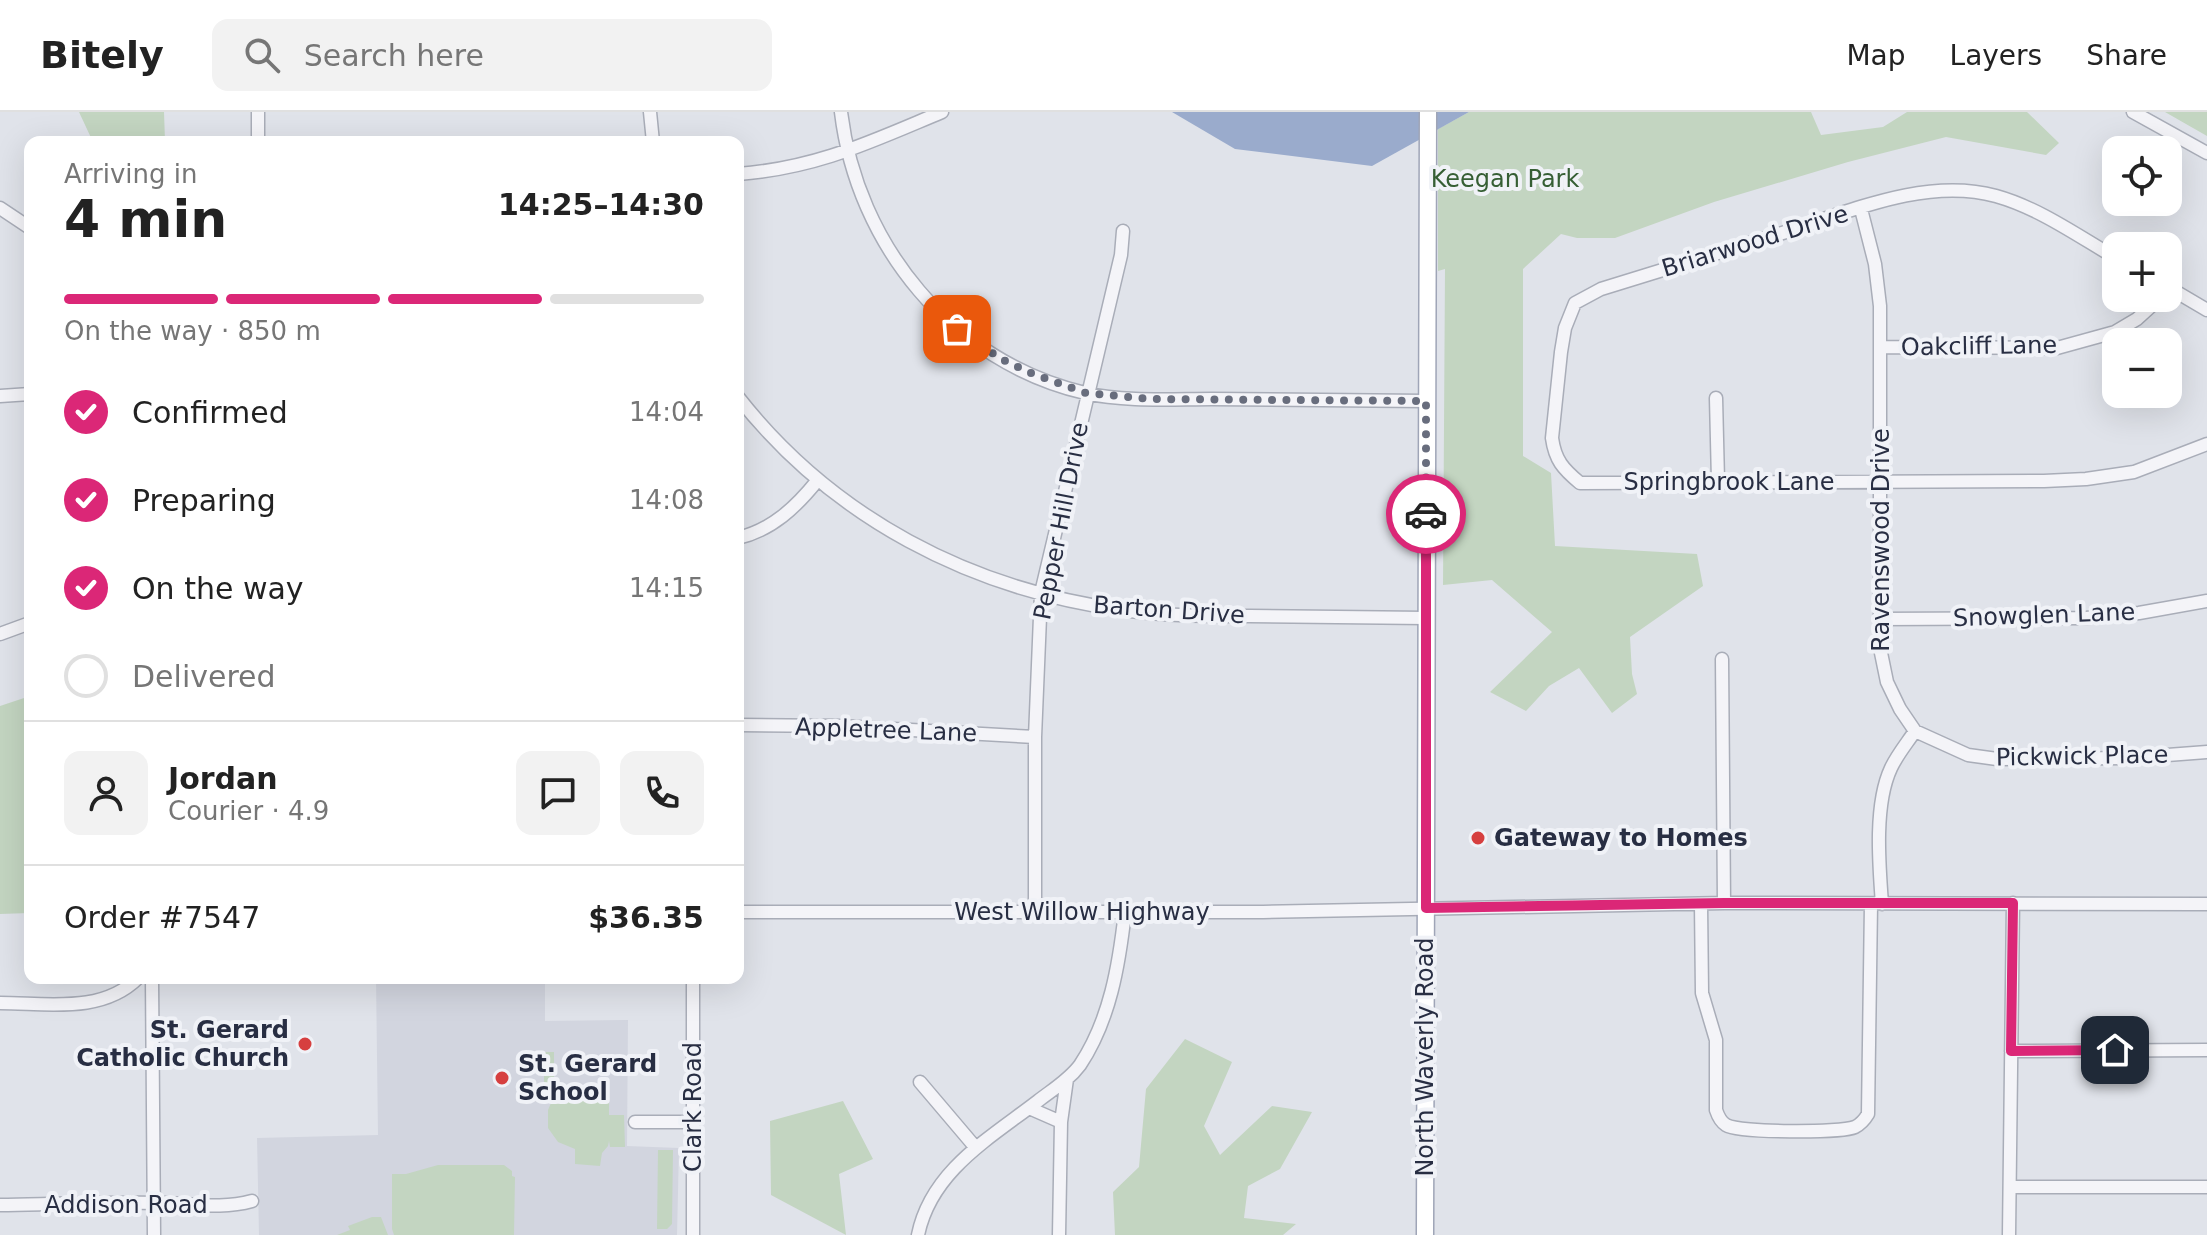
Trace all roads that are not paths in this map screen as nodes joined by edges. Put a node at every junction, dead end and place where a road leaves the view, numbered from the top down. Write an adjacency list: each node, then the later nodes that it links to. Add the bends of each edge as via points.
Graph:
1 (258, 112): 7 (street)
2 (650, 112): 8 (street)
3 (841, 112): 9 (street)
4 (942, 112): 9 (street)
5 (1428, 112): 25 (main road, North Waverly Road)
6 (2133, 112): 10 (street)
7 (258, 136)
8 (652, 136)
9 (848, 151): 11 (street, via 795,167); 21 (street, via 885,245 926,301 1001,359)
10 (2207, 153)
11 (744, 173)
12 (0, 208): 14 (street)
13 (1861, 209): 16 (street, Briarwood Drive, via 1936,191 1996,196); 20 (street, Ravenswood Drive, via 1875,264); 31 (street, Briarwood Drive, via 1601,289 1575,303 1565,328 1552,438 1554,456)
14 (24, 224)
15 (1123, 231): 21 (street, Pepper Hill Drive)
16 (2102, 250)
17 (2182, 296): 18 (street)
18 (2207, 310)
19 (2145, 312): 20 (street, Oakcliff Lane, via 2115,332 2057,348)
20 (1881, 347): 30 (street, Ravenswood Drive)
21 (1086, 393): 25 (street, via 1151,399); 33 (street, Pepper Hill Drive)
22 (24, 394): 23 (street)
23 (0, 396)
24 (1716, 398): 29 (street)
25 (1426, 401): 35 (main road, North Waverly Road)
26 (744, 404): 28 (street, Barton Drive)
27 (2207, 444): 30 (street, Springbrook Lane, via 2134,472 2086,479)
28 (817, 481): 32 (street, via 784,515); 33 (street, Barton Drive, via 879,526 941,559)
29 (1718, 481): 30 (street, Springbrook Lane); 31 (street, Springbrook Lane)
30 (1880, 481): 36 (street, Ravenswood Drive)
31 (1580, 483)
32 (744, 536)
33 (1041, 593): 35 (street, Barton Drive, via 1156,614); 42 (street, Pepper Hill Drive)
34 (2207, 601): 36 (street, Snowglen Lane, via 2086,618)
35 (1426, 618): 49 (main road, North Waverly Road)
36 (1880, 619): 41 (street, Ravenswood Drive, via 1882,666)
37 (24, 625): 38 (street)
38 (0, 634)
39 (1722, 659): 44 (street)
40 (744, 725): 42 (street, Appletree Lane)
41 (1915, 731): 43 (street, Pickwick Place, via 1968,755 1997,759); 47 (street, via 1890,769 1884,790)
42 (1035, 737): 50 (street, Pepper Hill Drive)
43 (2207, 752)
44 (1724, 903): 46 (street, West Willow Highway); 47 (street, West Willow Highway)
45 (2013, 903): 47 (street, West Willow Highway); 48 (street, West Willow Highway); 58 (street)
46 (1701, 904): 47 (street, via 1702,993 1716,1040 1716,1110 1725,1125 1838,1131 1854,1128 1868,1114); 49 (street, West Willow Highway)
47 (1877, 904)
48 (2207, 904)
49 (1426, 908): 52 (street, West Willow Highway); 75 (main road, North Waverly Road)
50 (1035, 911): 51 (street, West Willow Highway); 52 (street, West Willow Highway)
51 (744, 912)
52 (1125, 912): 59 (street, via 1110,999 1080,1064)
53 (130, 984): 56 (street, via 118,994 81,1004)
54 (152, 984): 69 (street)
55 (693, 984): 63 (street, Clark Road)
56 (0, 1003)
57 (2207, 1050): 58 (street)
58 (2011, 1051): 66 (street)
59 (1067, 1079): 61 (street); 64 (street)
60 (920, 1082): 65 (street)
61 (1029, 1108): 64 (street); 65 (street)
62 (635, 1122): 63 (street)
63 (693, 1122): 72 (street, Clark Road)
64 (1061, 1122): 74 (street)
65 (976, 1148): 73 (street, via 932,1195)
66 (2010, 1187): 67 (street); 76 (street)
67 (2207, 1187)
68 (252, 1201): 69 (street, Addison Road)
69 (154, 1204): 70 (street, Addison Road); 71 (street)
70 (0, 1205)
71 (154, 1235)
72 (693, 1235)
73 (918, 1235)
74 (1059, 1235)
75 (1425, 1235)
76 (2009, 1235)

